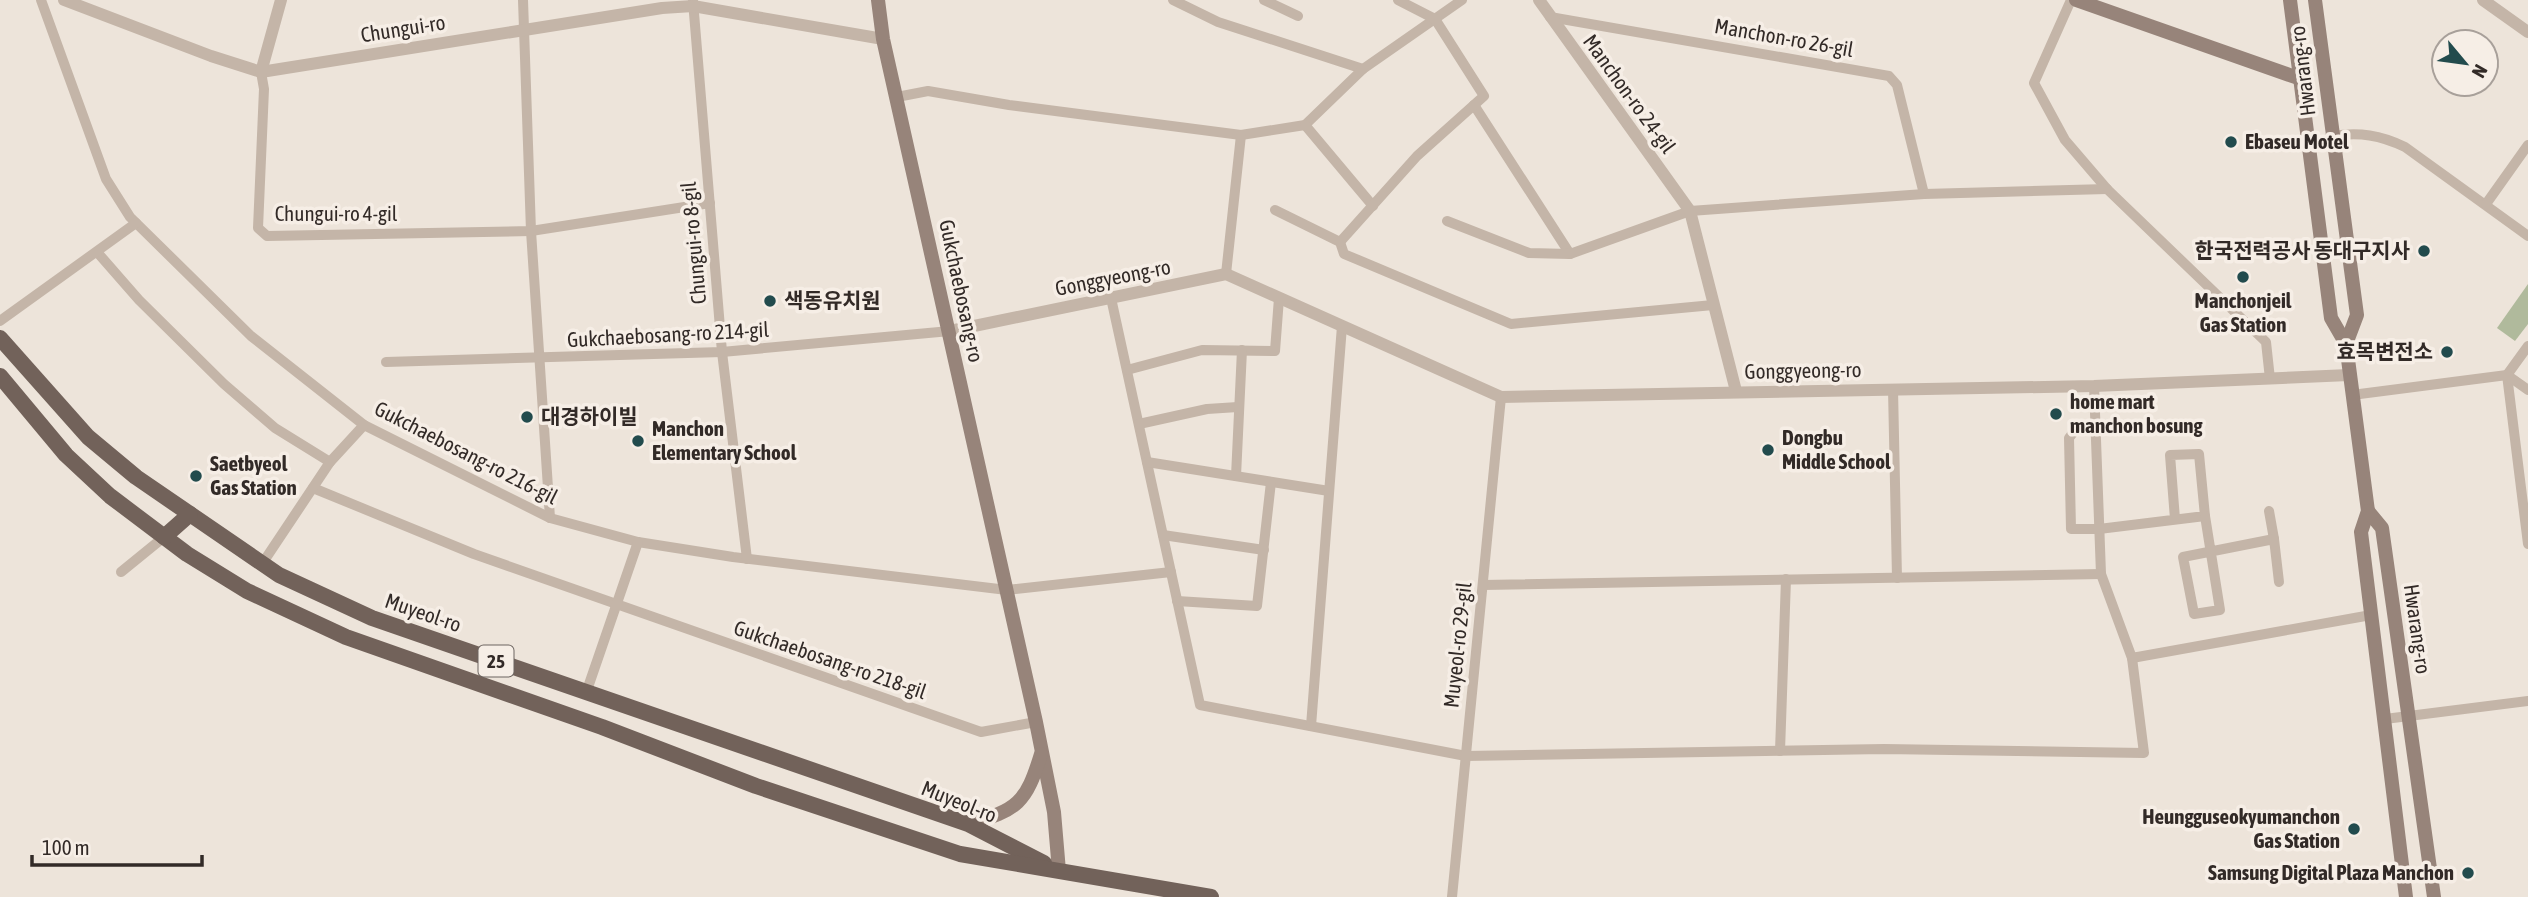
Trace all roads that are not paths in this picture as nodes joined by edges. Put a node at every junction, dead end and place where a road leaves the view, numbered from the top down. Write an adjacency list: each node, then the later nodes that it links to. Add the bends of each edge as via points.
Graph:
1 (41, 0): 39 (street, Gukchaebosang-ro 216-gil, via 106,179)
2 (64, 0): 23 (street, Chungui-ro)
3 (281, 0): 23 (street)
4 (523, 0): 19 (street)
5 (878, 0): 21 (main road, Gukchaebosang-ro)
6 (1173, 0): 22 (street, via 1219,22)
7 (1265, 0): 16 (street)
8 (1398, 0): 18 (street)
9 (1462, 0): 18 (street)
10 (1539, 0): 17 (street, Manchon-ro 24-gil)
11 (2073, 0): 24 (main road); 31 (street, via 2034,83 2065,140)
12 (2290, 0): 24 (main road, Hwarang-ro)
13 (2315, 0): 29 (main road, Hwarang-ro)
14 (2483, 0): 20 (street)
15 (693, 3): 19 (street, Chungui-ro); 21 (street, Chungui-ro); 33 (street, Chungui-ro 8-gil)
16 (1298, 16)
17 (1550, 18): 32 (street, Manchon-ro 26-gil, via 1889,76 1897,85); 37 (street, Manchon-ro 24-gil)
18 (1435, 19): 22 (street); 26 (street, via 1484,96)
19 (522, 30): 23 (street, Chungui-ro); 40 (street)
20 (2528, 32)
21 (883, 39): 25 (main road, Gukchaebosang-ro)
22 (1363, 69): 27 (street)
23 (261, 72): 40 (street, Chungui-ro 4-gil, via 258,228 267,236)
24 (2298, 78): 53 (main road, Hwarang-ro, via 2331,318)
25 (897, 97): 28 (street, via 928,91); 51 (main road, Gukchaebosang-ro)
26 (1474, 105): 35 (street, via 1418,156); 44 (street)
27 (1305, 125): 28 (street); 35 (street)
28 (1241, 135): 45 (street)
29 (2332, 136): 34 (street, via 2359,132 2387,138 2431,163); 53 (main road, Hwarang-ro, via 2357,314)
30 (2528, 145): 34 (street)
31 (2107, 189): 32 (street); 63 (street, via 2266,342)
32 (1924, 194): 37 (street)
33 (710, 203): 40 (street, Chungui-ro 4-gil); 56 (street, Chungui-ro 8-gil)
34 (2486, 204): 41 (street)
35 (1373, 206): 42 (street)
36 (1275, 210): 42 (street)
37 (1690, 211): 44 (street); 48 (street, Manchon-ro 24-gil)
38 (1447, 221): 44 (street, via 1529,253)
39 (136, 223): 43 (street); 72 (street, Gukchaebosang-ro 216-gil, via 251,336)
40 (531, 231): 57 (street)
41 (2528, 236)
42 (1340, 242): 48 (street, via 1344,254 1511,324)
43 (97, 252): 49 (street); 74 (street, via 225,384 275,428)
44 (1570, 254)
45 (1226, 274): 46 (street, Gonggyeong-ro); 47 (street, Gonggyeong-ro)
46 (1111, 298): 51 (street, Gonggyeong-ro); 59 (street)
47 (1279, 298): 50 (street, Gonggyeong-ro); 55 (street, via 1275,351)
48 (1713, 304): 67 (street, Manchon-ro 24-gil)
49 (0, 321)
50 (1342, 326): 69 (street, Gonggyeong-ro); 79 (street)
51 (950, 331): 56 (street, Gukchaebosang-ro 214-gil); 103 (main road, Gukchaebosang-ro)
52 (0, 338): 82 (main road, Muyeol-ro / 25, via 88,437)
53 (2346, 344): 60 (main road, Hwarang-ro)
54 (2528, 346): 61 (street)
55 (1242, 350): 59 (street, via 1202,350); 70 (street)
56 (722, 352): 57 (street, Gukchaebosang-ro 214-gil); 94 (street, Chungui-ro 8-gil)
57 (539, 360): 58 (street, Gukchaebosang-ro 214-gil); 84 (street)
58 (386, 362)
59 (1127, 370): 71 (street)
60 (2349, 375): 63 (street, Gonggyeong-ro); 68 (main road, Hwarang-ro)
61 (2507, 375): 66 (street); 68 (street); 91 (street)
62 (0, 376): 88 (main road, Muyeol-ro, via 66,455)
63 (2270, 379): 64 (street, Gonggyeong-ro)
64 (2094, 386): 65 (street, Gonggyeong-ro); 73 (street)
65 (1893, 389): 67 (street, Gonggyeong-ro); 99 (street)
66 (2528, 390)
67 (1736, 391): 69 (street, Gonggyeong-ro)
68 (2352, 396): 81 (main road, Hwarang-ro)
69 (1501, 397): 102 (street, Muyeol-ro 29-gil)
70 (1238, 407): 71 (street); 76 (street)
71 (1139, 424): 75 (street)
72 (364, 425): 74 (street); 84 (street, Gukchaebosang-ro 216-gil)
73 (2096, 429): 86 (street); 86 (street, via 2076,429 2069,438 2071,529)
74 (330, 462): 78 (street)
75 (1147, 462): 76 (street); 87 (street)
76 (1236, 476): 77 (street)
77 (1271, 482): 79 (street); 92 (street)
78 (313, 488): 95 (street); 105 (street, Gukchaebosang-ro 218-gil)
79 (1329, 491): 113 (street)
80 (2269, 510): 89 (street)
81 (2368, 511): 106 (main road, Hwarang-ro, via 2361,532); 110 (main road, Hwarang-ro, via 2382,528)
82 (190, 514): 88 (main road); 95 (main road, Muyeol-ro / 25)
83 (2205, 516): 85 (street); 85 (street, via 2199,454 2170,456); 93 (street)
84 (550, 518): 90 (street, Gukchaebosang-ro 216-gil)
85 (2175, 519): 86 (street)
86 (2099, 529): 98 (street)
87 (1163, 535): 92 (street); 97 (street)
88 (164, 537): 96 (street); 118 (main road, Muyeol-ro, via 247,591 346,637 868,824 960,853)
89 (2274, 539): 93 (street); 101 (street)
90 (638, 542): 94 (street, Gukchaebosang-ro 216-gil); 105 (street)
91 (2528, 544)
92 (1264, 550): 104 (street, via 1257,606)
93 (2211, 553): 93 (street, via 2220,610 2193,614 2183,557)
94 (747, 559): 103 (street, Gukchaebosang-ro 216-gil)
95 (262, 564): 108 (main road, Muyeol-ro / 25, via 372,618)
96 (121, 572)
97 (1171, 572): 103 (street); 104 (street)
98 (2101, 574): 99 (street); 107 (street)
99 (1897, 578): 100 (street)
100 (1786, 579): 102 (street); 114 (street)
101 (2279, 582)
102 (1483, 584): 116 (street, Muyeol-ro 29-gil)
103 (1007, 590): 112 (main road, Gukchaebosang-ro)
104 (1177, 601): 113 (street, via 1200,705)
105 (615, 605): 108 (street); 112 (street, Gukchaebosang-ro 218-gil, via 981,733)
106 (2371, 615): 107 (street); 111 (main road, Hwarang-ro)
107 (2132, 659): 114 (street, via 2144,753)
108 (586, 694): 117 (main road, Muyeol-ro / 25)
109 (2528, 701): 110 (street)
110 (2408, 715): 111 (street); 122 (main road, Hwarang-ro)
111 (2385, 719): 121 (main road, Hwarang-ro)
112 (1036, 722): 115 (main road, Gukchaebosang-ro)
113 (1311, 726): 116 (street)
114 (1780, 751): 116 (street)
115 (1042, 752): 117 (main road, via 1024,800 997,816); 118 (main road, Gukchaebosang-ro, via 1054,811)
116 (1466, 756): 120 (street, Muyeol-ro 29-gil)
117 (968, 824): 118 (main road, Muyeol-ro / 25)
118 (1059, 871): 119 (main road, Muyeol-ro / 25)
119 (1211, 897)
120 (1452, 897)
121 (2406, 897)
122 (2434, 897)

